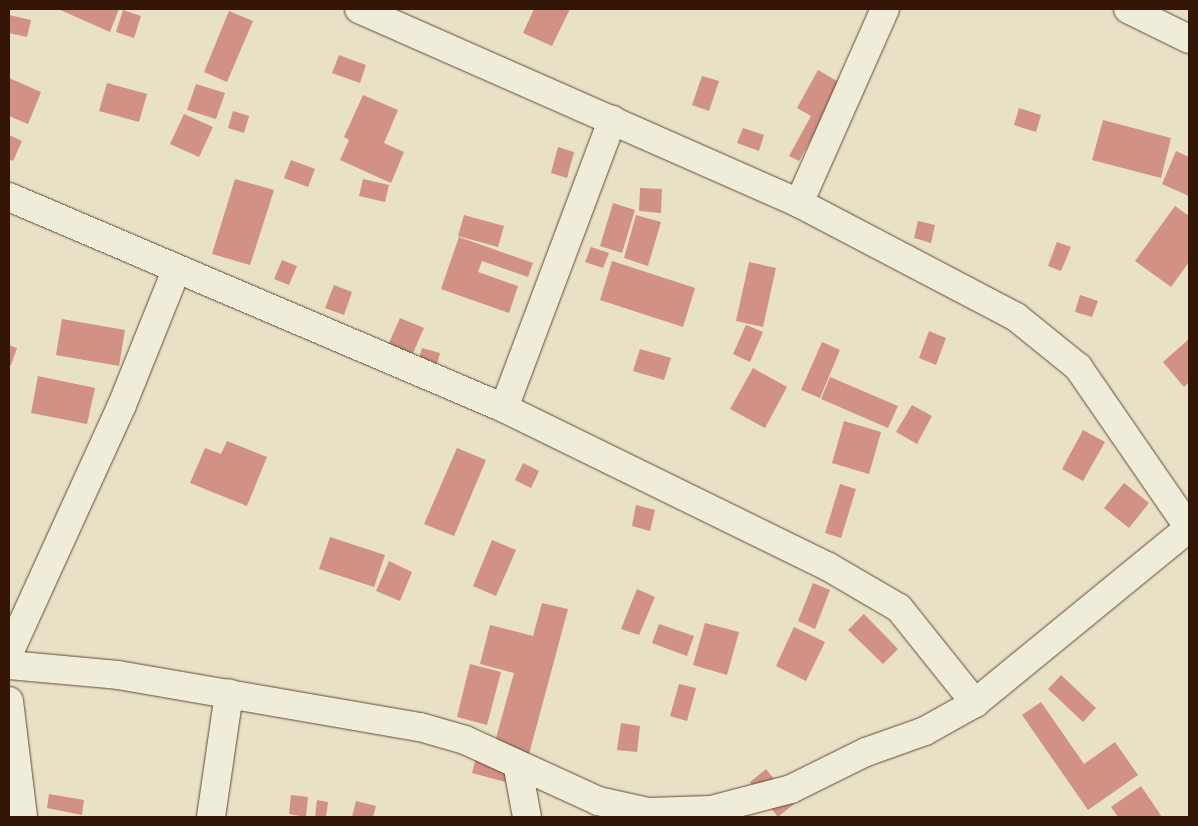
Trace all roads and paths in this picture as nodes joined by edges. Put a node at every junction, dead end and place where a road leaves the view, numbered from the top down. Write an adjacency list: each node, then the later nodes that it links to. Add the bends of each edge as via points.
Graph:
1 (359, 9): 5 (street)
2 (885, 9): 7 (street)
3 (1128, 9): 4 (street)
4 (1189, 39)
5 (612, 120): 7 (street); 9 (street)
6 (9, 197): 8 (street)
7 (799, 204): 10 (street, via 1016,317 1078,367)
8 (176, 271): 9 (street); 11 (street, via 122,405)
9 (504, 408): 15 (street, via 827,566 898,608)
10 (1189, 528): 15 (street)
11 (9, 653)
12 (9, 665): 13 (street, via 118,675)
13 (229, 693): 16 (street, via 293,708 420,727 466,740); 18 (street)
14 (9, 701): 17 (street)
15 (975, 703): 16 (street, via 925,731 866,752 791,789 711,810 648,812 598,801)
16 (518, 768): 19 (street)
17 (23, 817)
18 (211, 817)
19 (527, 817)

